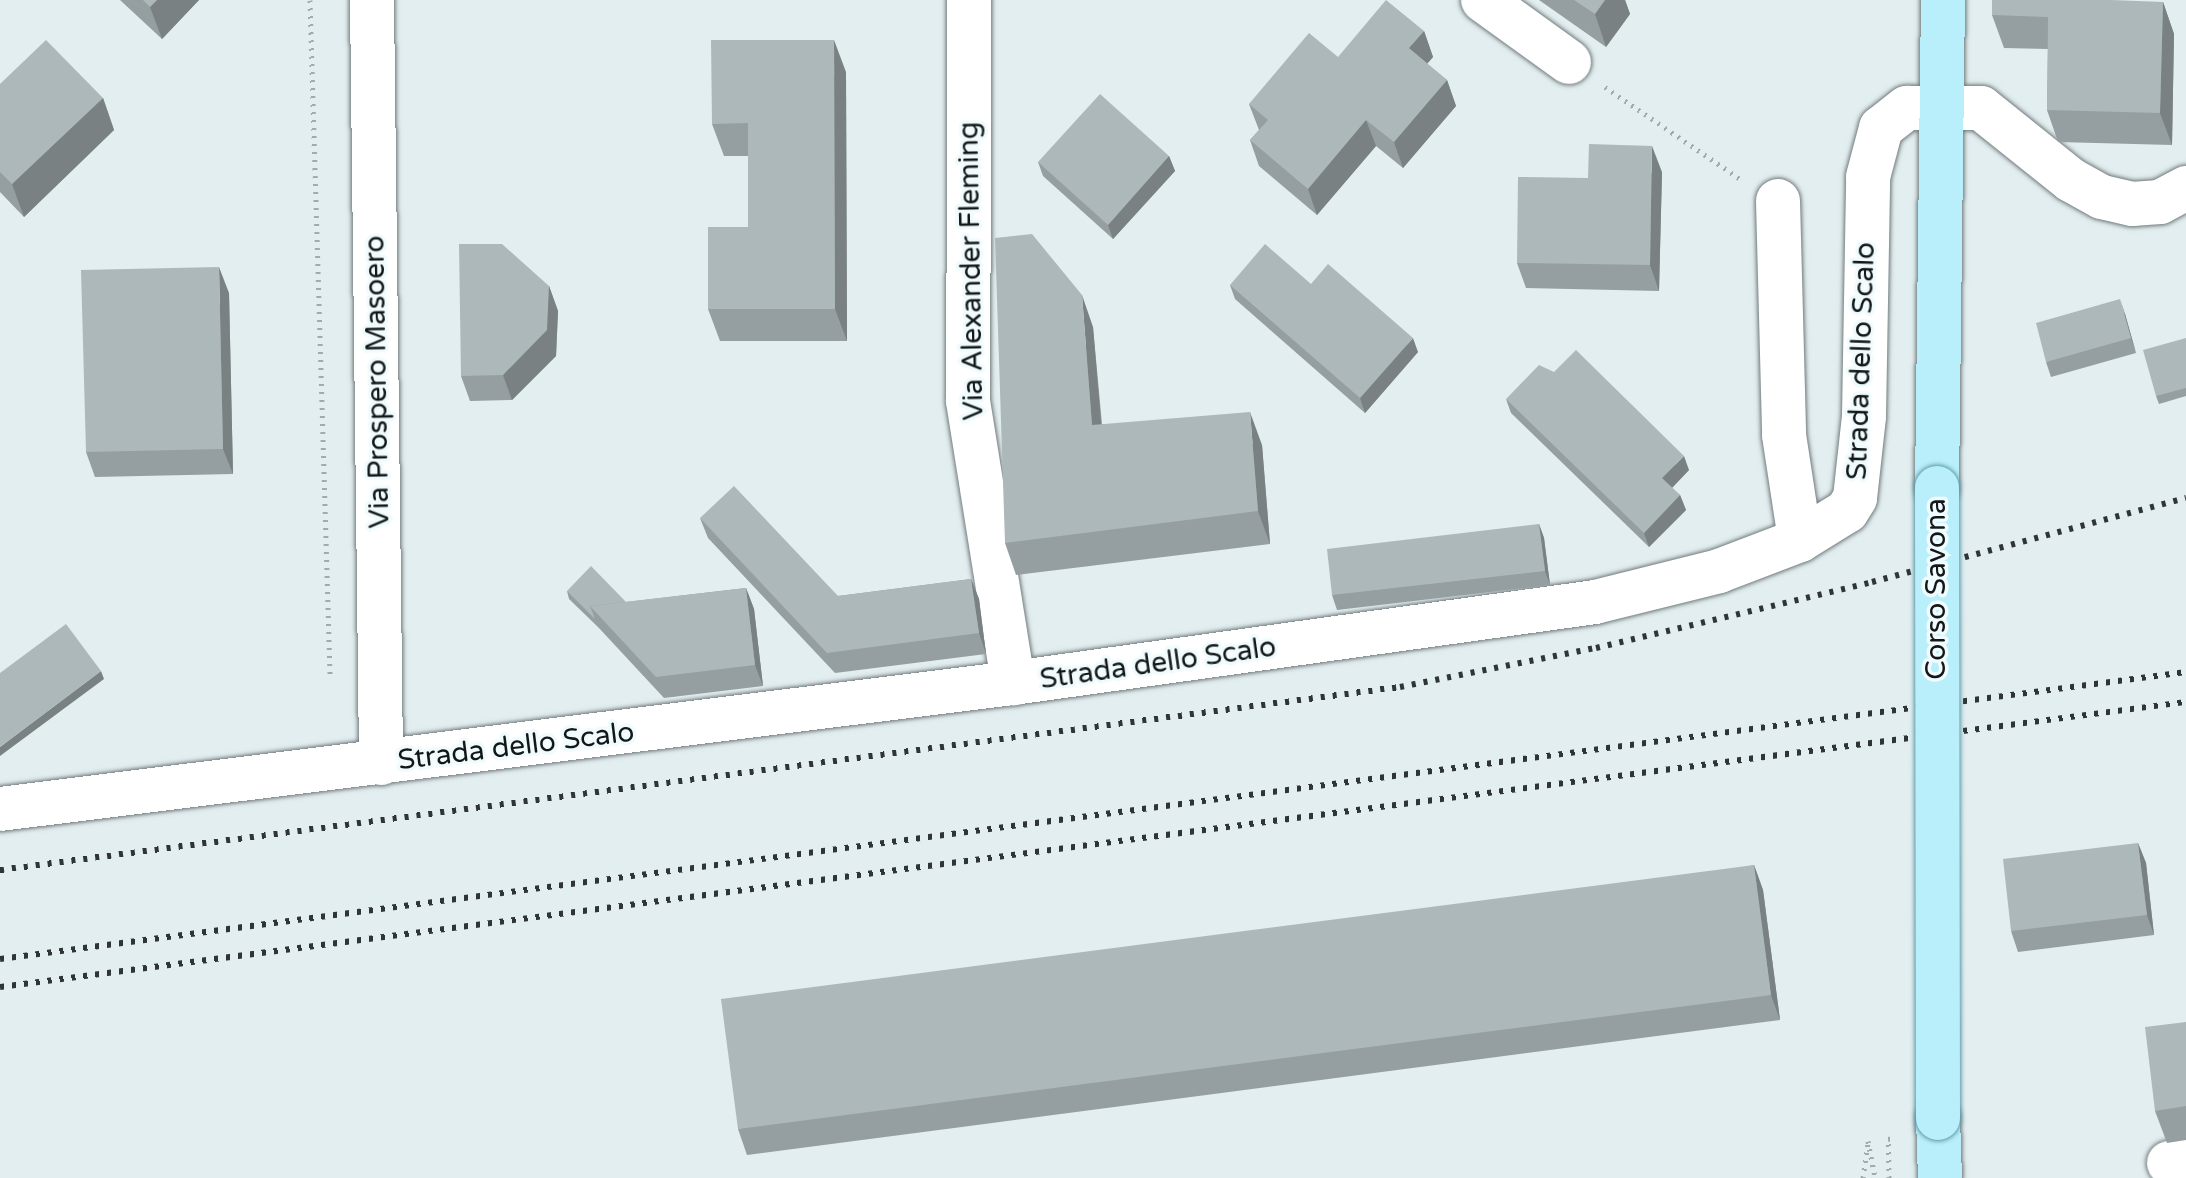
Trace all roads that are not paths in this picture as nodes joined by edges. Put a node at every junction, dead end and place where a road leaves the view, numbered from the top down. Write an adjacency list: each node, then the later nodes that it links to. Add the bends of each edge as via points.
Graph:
1 (372, 0): 11 (street, Via Prospero Masoero)
2 (969, 0): 10 (street, Via Alexander Fleming, via 968,401)
3 (1483, 0): 5 (street)
4 (1943, 0): 6 (main road, Corso Savona)
5 (1569, 62)
6 (1942, 106): 7 (street, via 1981,108 2071,180 2102,197 2132,204 2160,202); 9 (street, Strada dello Scalo, via 1907,108 1881,128 1868,177 1864,416 1855,498 1847,511); 13 (main road, Corso Savona, bridge, via 1937,488)
7 (2186, 188)
8 (1778, 201): 9 (street, via 1784,435)
9 (1800, 540): 10 (street, Strada dello Scalo, via 1719,571 1595,602)
10 (1013, 683): 11 (street, Strada dello Scalo)
11 (381, 763): 12 (street, Strada dello Scalo)
12 (0, 809)
13 (1940, 1178)

